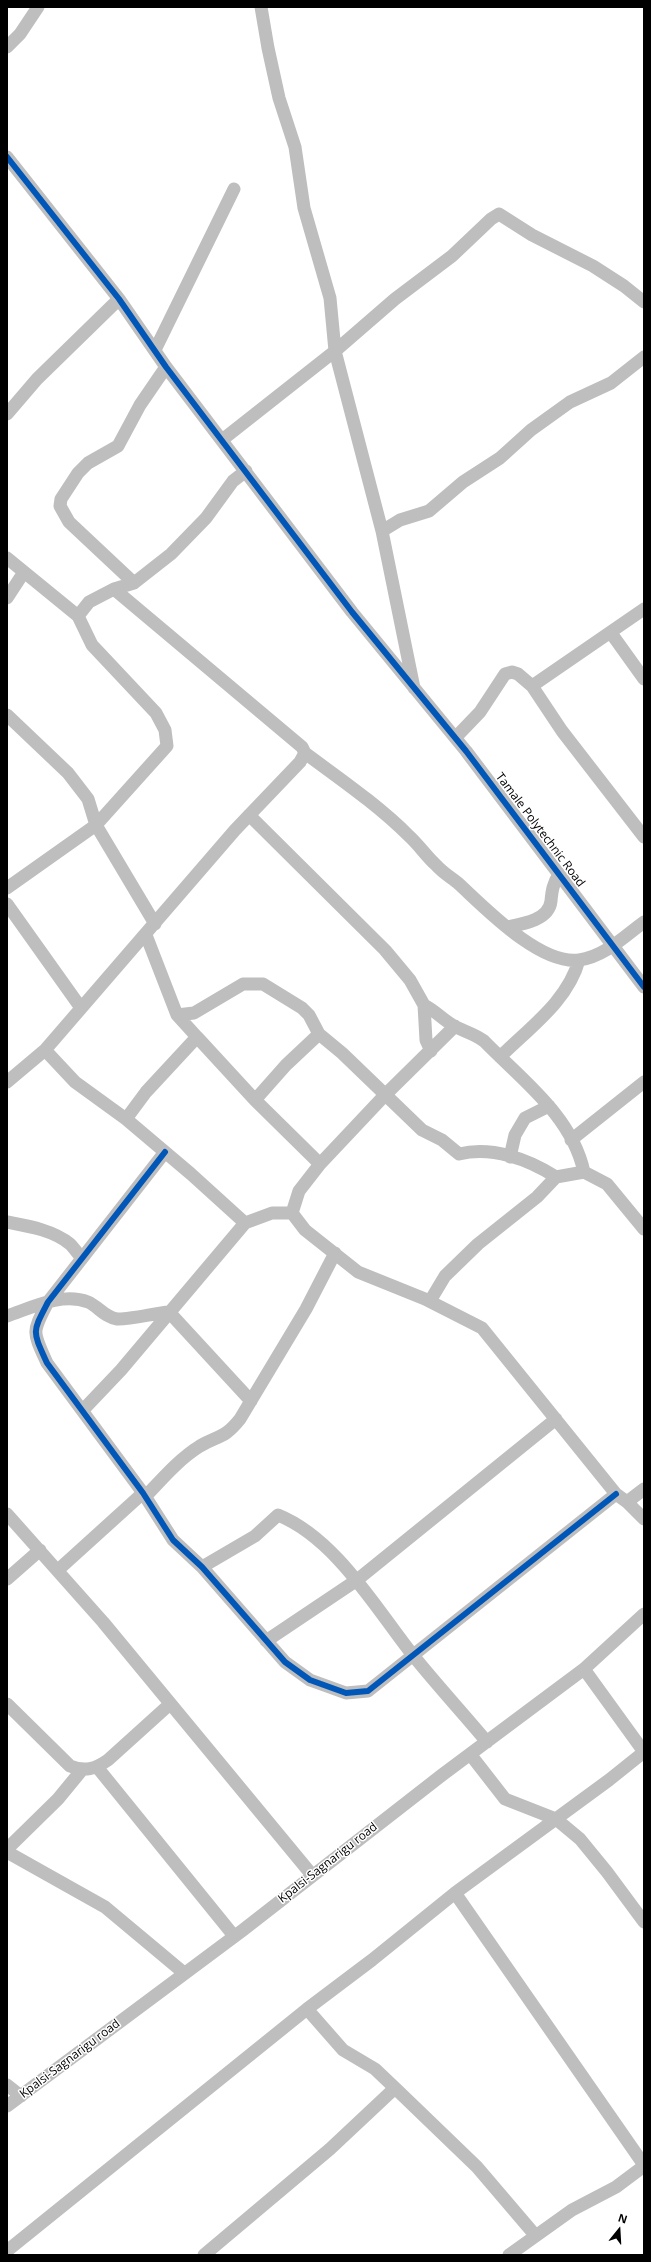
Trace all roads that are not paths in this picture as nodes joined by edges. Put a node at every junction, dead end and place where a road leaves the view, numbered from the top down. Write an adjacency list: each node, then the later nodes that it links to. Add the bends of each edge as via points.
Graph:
1 (31, 7): 4 (street)
2 (38, 7): 4 (street)
3 (261, 7): 11 (street, via 280,98 295,147 304,208 330,298)
4 (20, 34): 5 (street)
5 (7, 47)
6 (7, 157): 8 (street, Tamale Polytechnic Road)
7 (234, 189): 10 (street)
8 (118, 299): 10 (street, Tamale Polytechnic Road); 14 (street, via 37,378)
9 (644, 302): 11 (street, via 593,266 532,235 499,214 452,256 395,299)
10 (155, 350): 13 (street, Tamale Polytechnic Road)
11 (335, 351): 15 (street); 17 (street)
12 (644, 358): 17 (street, via 611,383 570,402 500,458 463,482 429,511 400,520)
13 (166, 367): 15 (street, Tamale Polytechnic Road); 20 (street, via 140,405 118,446 88,463 65,493 60,506 69,522)
14 (7, 414)
15 (222, 440): 16 (street, Tamale Polytechnic Road)
16 (246, 471): 20 (street, via 233,482 206,518 171,554); 28 (street, Tamale Polytechnic Road, via 352,612)
17 (382, 531): 28 (street)
18 (7, 558): 19 (street)
19 (24, 572): 22 (street); 24 (street)
20 (134, 583): 21 (street)
21 (114, 590): 24 (street, via 90,602); 31 (street, via 302,747)
22 (7, 598)
23 (644, 609): 25 (street)
24 (78, 616): 33 (street, via 92,645 156,712 165,730 168,746)
25 (611, 633): 26 (street); 27 (street)
26 (644, 678)
27 (532, 686): 30 (street, via 518,674 505,674 480,712); 34 (street, via 562,731)
28 (415, 690): 30 (street, Tamale Polytechnic Road)
29 (7, 715): 33 (street, via 68,773 88,799)
30 (456, 737): 35 (street, Tamale Polytechnic Road)
31 (305, 753): 32 (street, via 300,762); 40 (street, via 352,787 409,836 437,866)
32 (249, 815): 39 (street); 45 (street, via 385,950 410,980)
33 (96, 825): 36 (street); 39 (street)
34 (644, 837)
35 (559, 874): 40 (street, via 552,886 548,910 542,916 526,923); 42 (street, Tamale Polytechnic Road)
36 (7, 888)
37 (7, 904): 46 (street)
38 (644, 922): 42 (street)
39 (154, 924): 41 (street)
40 (507, 927): 43 (street, via 554,958)
41 (146, 935): 46 (street); 47 (street)
42 (614, 945): 43 (street); 44 (street, Tamale Polytechnic Road)
43 (579, 960): 53 (street, via 575,975 562,996)
44 (644, 987)
45 (424, 1005): 48 (street); 52 (street, via 426,1040)
46 (81, 1008): 51 (street)
47 (177, 1016): 49 (street, via 194,1013 243,984 263,984 302,1008 309,1015); 50 (street)
48 (455, 1026): 52 (street); 53 (street, via 476,1035)
49 (319, 1034): 56 (street); 57 (street, via 286,1065)
50 (197, 1037): 57 (street); 59 (street, via 146,1092)
51 (45, 1050): 54 (street); 59 (street, via 75,1082)
52 (431, 1051): 56 (street)
53 (500, 1057): 58 (street)
54 (7, 1082)
55 (644, 1082): 60 (street)
56 (385, 1095): 62 (street, via 422,1130 442,1140 459,1154 472,1151 492,1152); 63 (street)
57 (255, 1100): 63 (street)
58 (549, 1106): 60 (street, via 560,1118); 62 (street, via 525,1118 515,1135)
59 (126, 1119): 61 (street)
60 (571, 1140): 64 (street, via 582,1159)
61 (165, 1152): 68 (street); 71 (street)
62 (510, 1157): 65 (street, via 536,1164)
63 (320, 1164): 66 (street, via 299,1191)
64 (584, 1172): 65 (street); 69 (street, via 607,1184)
65 (556, 1177): 73 (street, via 523,1210 478,1244 450,1271 440,1282)
66 (292, 1214): 68 (street, via 272,1213); 70 (street, via 305,1230)
67 (7, 1222): 71 (street, via 49,1232 69,1244)
68 (245, 1223): 74 (street)
69 (644, 1229)
70 (335, 1253): 73 (street, via 358,1272); 76 (street, via 306,1309)
71 (82, 1258): 72 (street)
72 (48, 1302): 74 (street, via 82,1300 105,1315 117,1319); 75 (street); 77 (street, via 35,1328 37,1341 47,1363)
73 (430, 1302): 78 (street, via 482,1328)
74 (169, 1312): 76 (street); 77 (street, via 121,1370)
75 (7, 1316)
76 (251, 1401): 81 (street, via 231,1431 184,1458)
77 (83, 1410): 81 (street)
78 (556, 1419): 80 (street); 89 (street)
79 (644, 1489): 82 (street)
80 (616, 1494): 82 (street); 92 (street)
81 (144, 1495): 86 (street, via 173,1540); 87 (street)
82 (627, 1502): 84 (street)
83 (7, 1514): 85 (street)
84 (644, 1519)
85 (40, 1550): 87 (street); 88 (street)
86 (202, 1567): 89 (street, via 255,1536 278,1515 295,1522 314,1537); 91 (street)
87 (58, 1570): 95 (street)
88 (7, 1579)
89 (357, 1580): 91 (street); 92 (street)
90 (644, 1614): 93 (street, Kpalsi-Sagnarigu road)
91 (266, 1641): 92 (street, via 285,1662 310,1680 346,1693 368,1691)
92 (412, 1654): 96 (street)
93 (584, 1669): 96 (street, Kpalsi-Sagnarigu road); 97 (street)
94 (7, 1704): 100 (street, via 70,1766)
95 (170, 1704): 99 (street); 103 (street)
96 (487, 1742): 98 (street, Kpalsi-Sagnarigu road)
97 (644, 1752): 101 (street)
98 (470, 1754): 101 (street, via 505,1799); 103 (street, Kpalsi-Sagnarigu road)
99 (97, 1767): 100 (street); 106 (street)
100 (81, 1771): 102 (street, via 58,1799)
101 (556, 1819): 104 (street); 105 (street, via 580,1839)
102 (7, 1851): 107 (street, via 105,1907)
103 (312, 1875): 106 (street, Kpalsi-Sagnarigu road)
104 (455, 1893): 108 (street); 113 (street)
105 (644, 1922)
106 (234, 1936): 107 (street, Kpalsi-Sagnarigu road)
107 (184, 1973): 111 (street, Kpalsi-Sagnarigu road)
108 (307, 2008): 110 (street, via 343,2050 375,2069); 115 (street)
109 (7, 2085): 111 (street)
110 (396, 2088): 114 (street, via 477,2167); 117 (street, via 330,2149)
111 (21, 2096): 112 (street, Kpalsi-Sagnarigu road)
112 (7, 2106)
113 (644, 2165): 114 (street, via 616,2187 572,2210)
114 (535, 2235): 118 (street)
115 (7, 2250): 116 (street)
116 (11, 2255)
117 (204, 2255)
118 (510, 2255)

